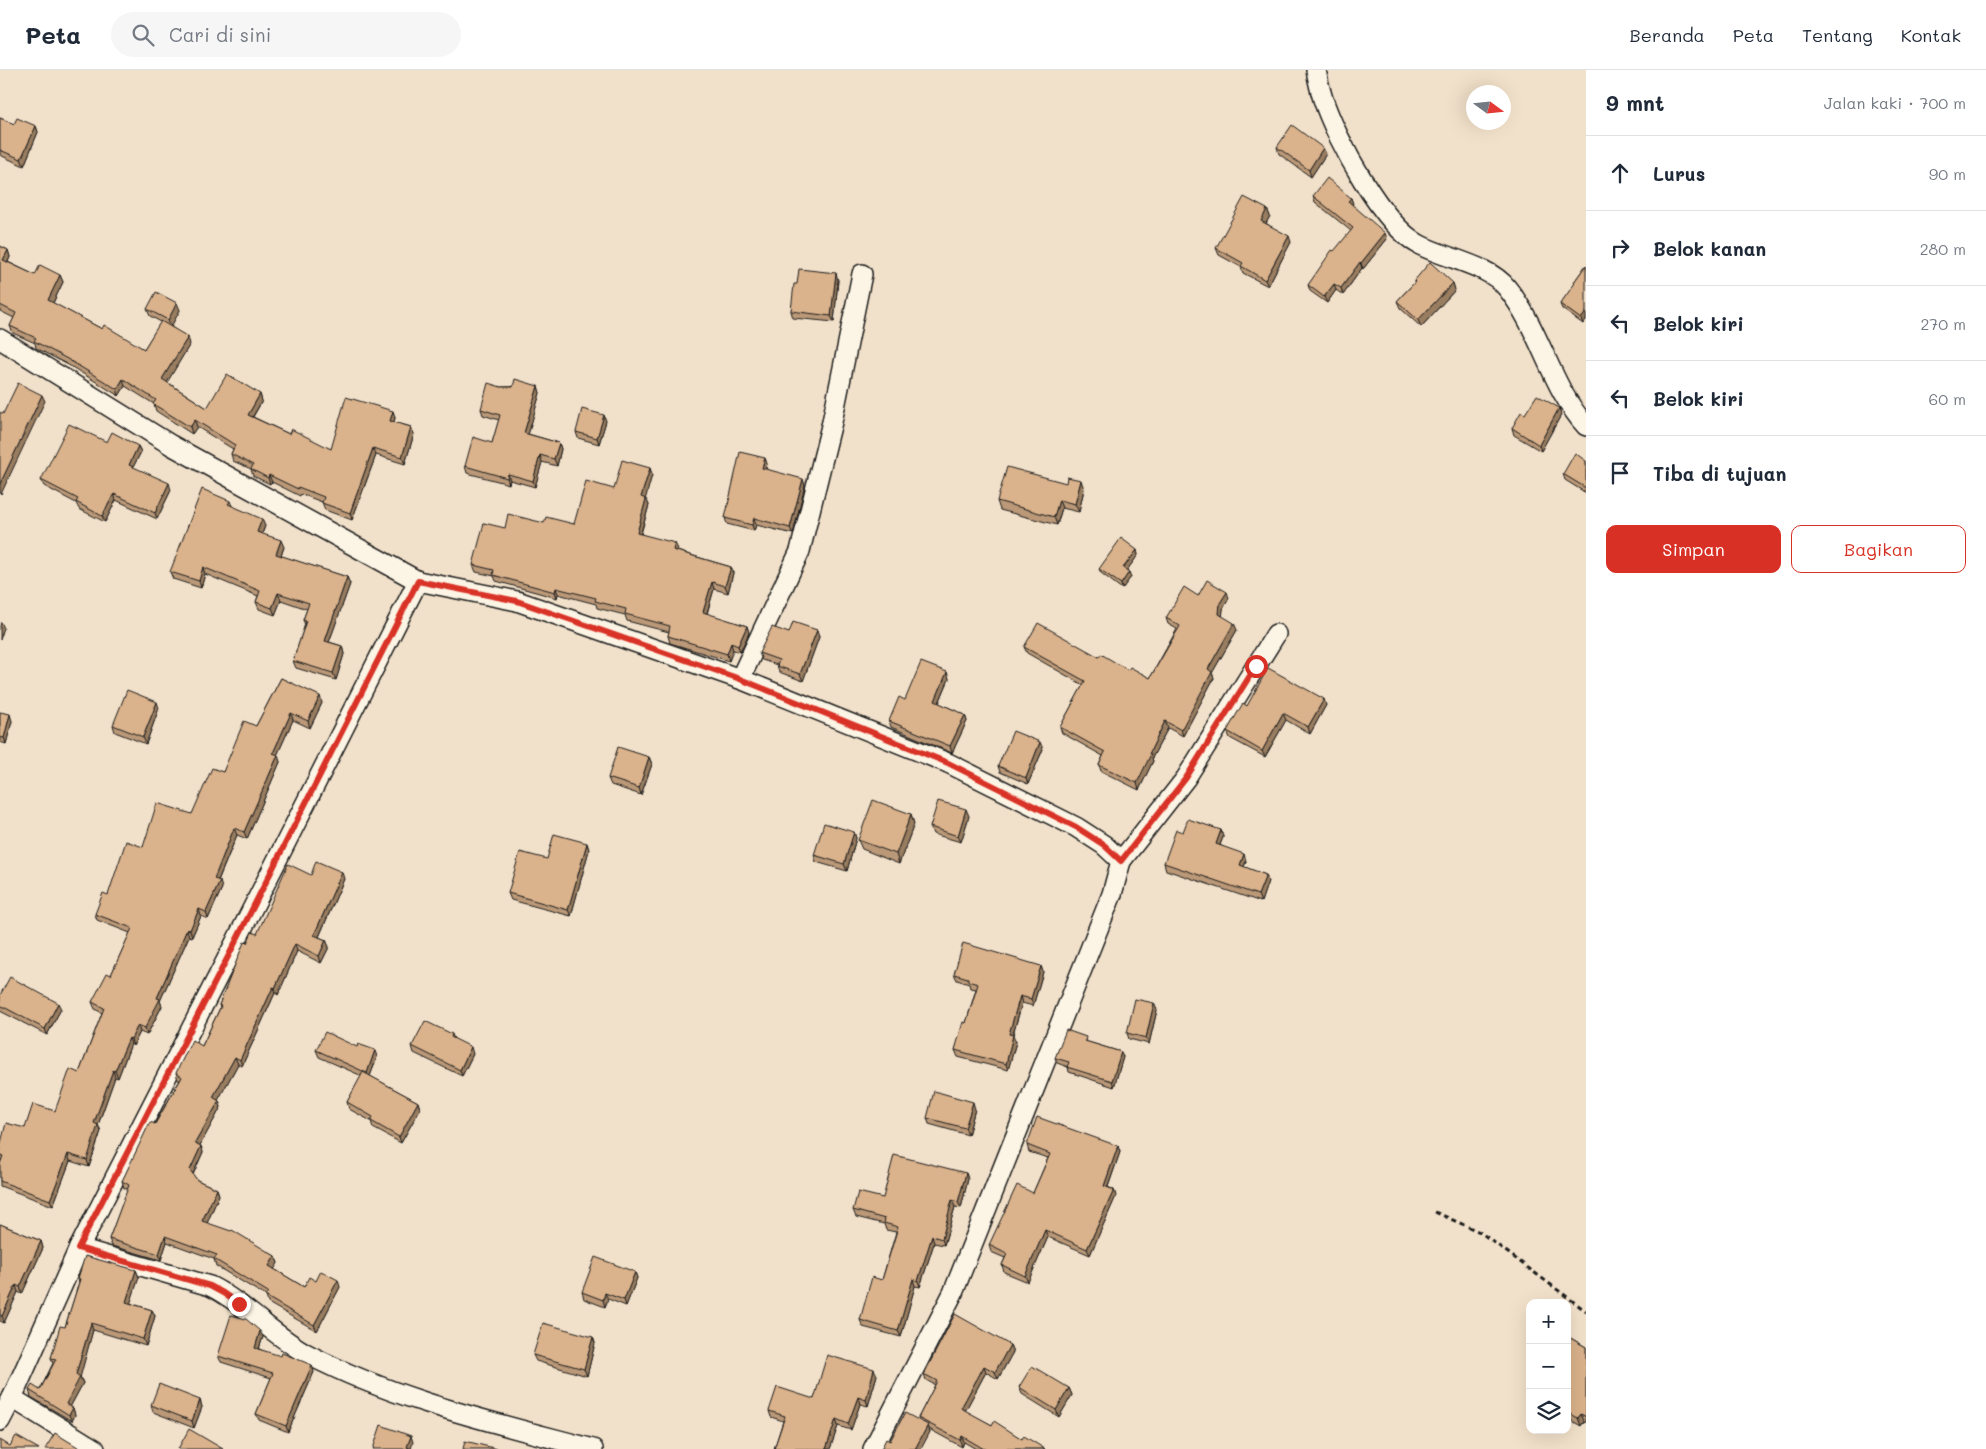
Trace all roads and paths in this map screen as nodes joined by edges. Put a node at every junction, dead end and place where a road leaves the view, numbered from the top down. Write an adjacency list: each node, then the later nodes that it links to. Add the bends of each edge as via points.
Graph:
1 (1316, 70): 4 (street, via 1333,124 1379,205 1418,244 1501,281 1521,307 1564,397)
2 (862, 274): 7 (street, via 832,422 800,551)
3 (0, 339): 5 (street, via 171,445)
4 (1586, 426)
5 (418, 581): 7 (street, via 517,601); 10 (street)
6 (1276, 634): 8 (street, via 1186,778)
7 (740, 679): 8 (street, via 948,763 1076,827 1104,845)
8 (1121, 861): 16 (street, via 1112,894 953,1293)
9 (1434, 1212): 11 (path, via 1480,1232)
10 (78, 1248): 12 (street); 15 (street, via 210,1286 294,1346 366,1381 440,1408)
11 (1586, 1310)
12 (12, 1398): 13 (street); 14 (street)
13 (0, 1421)
14 (95, 1449)
15 (593, 1449)
16 (874, 1449)

